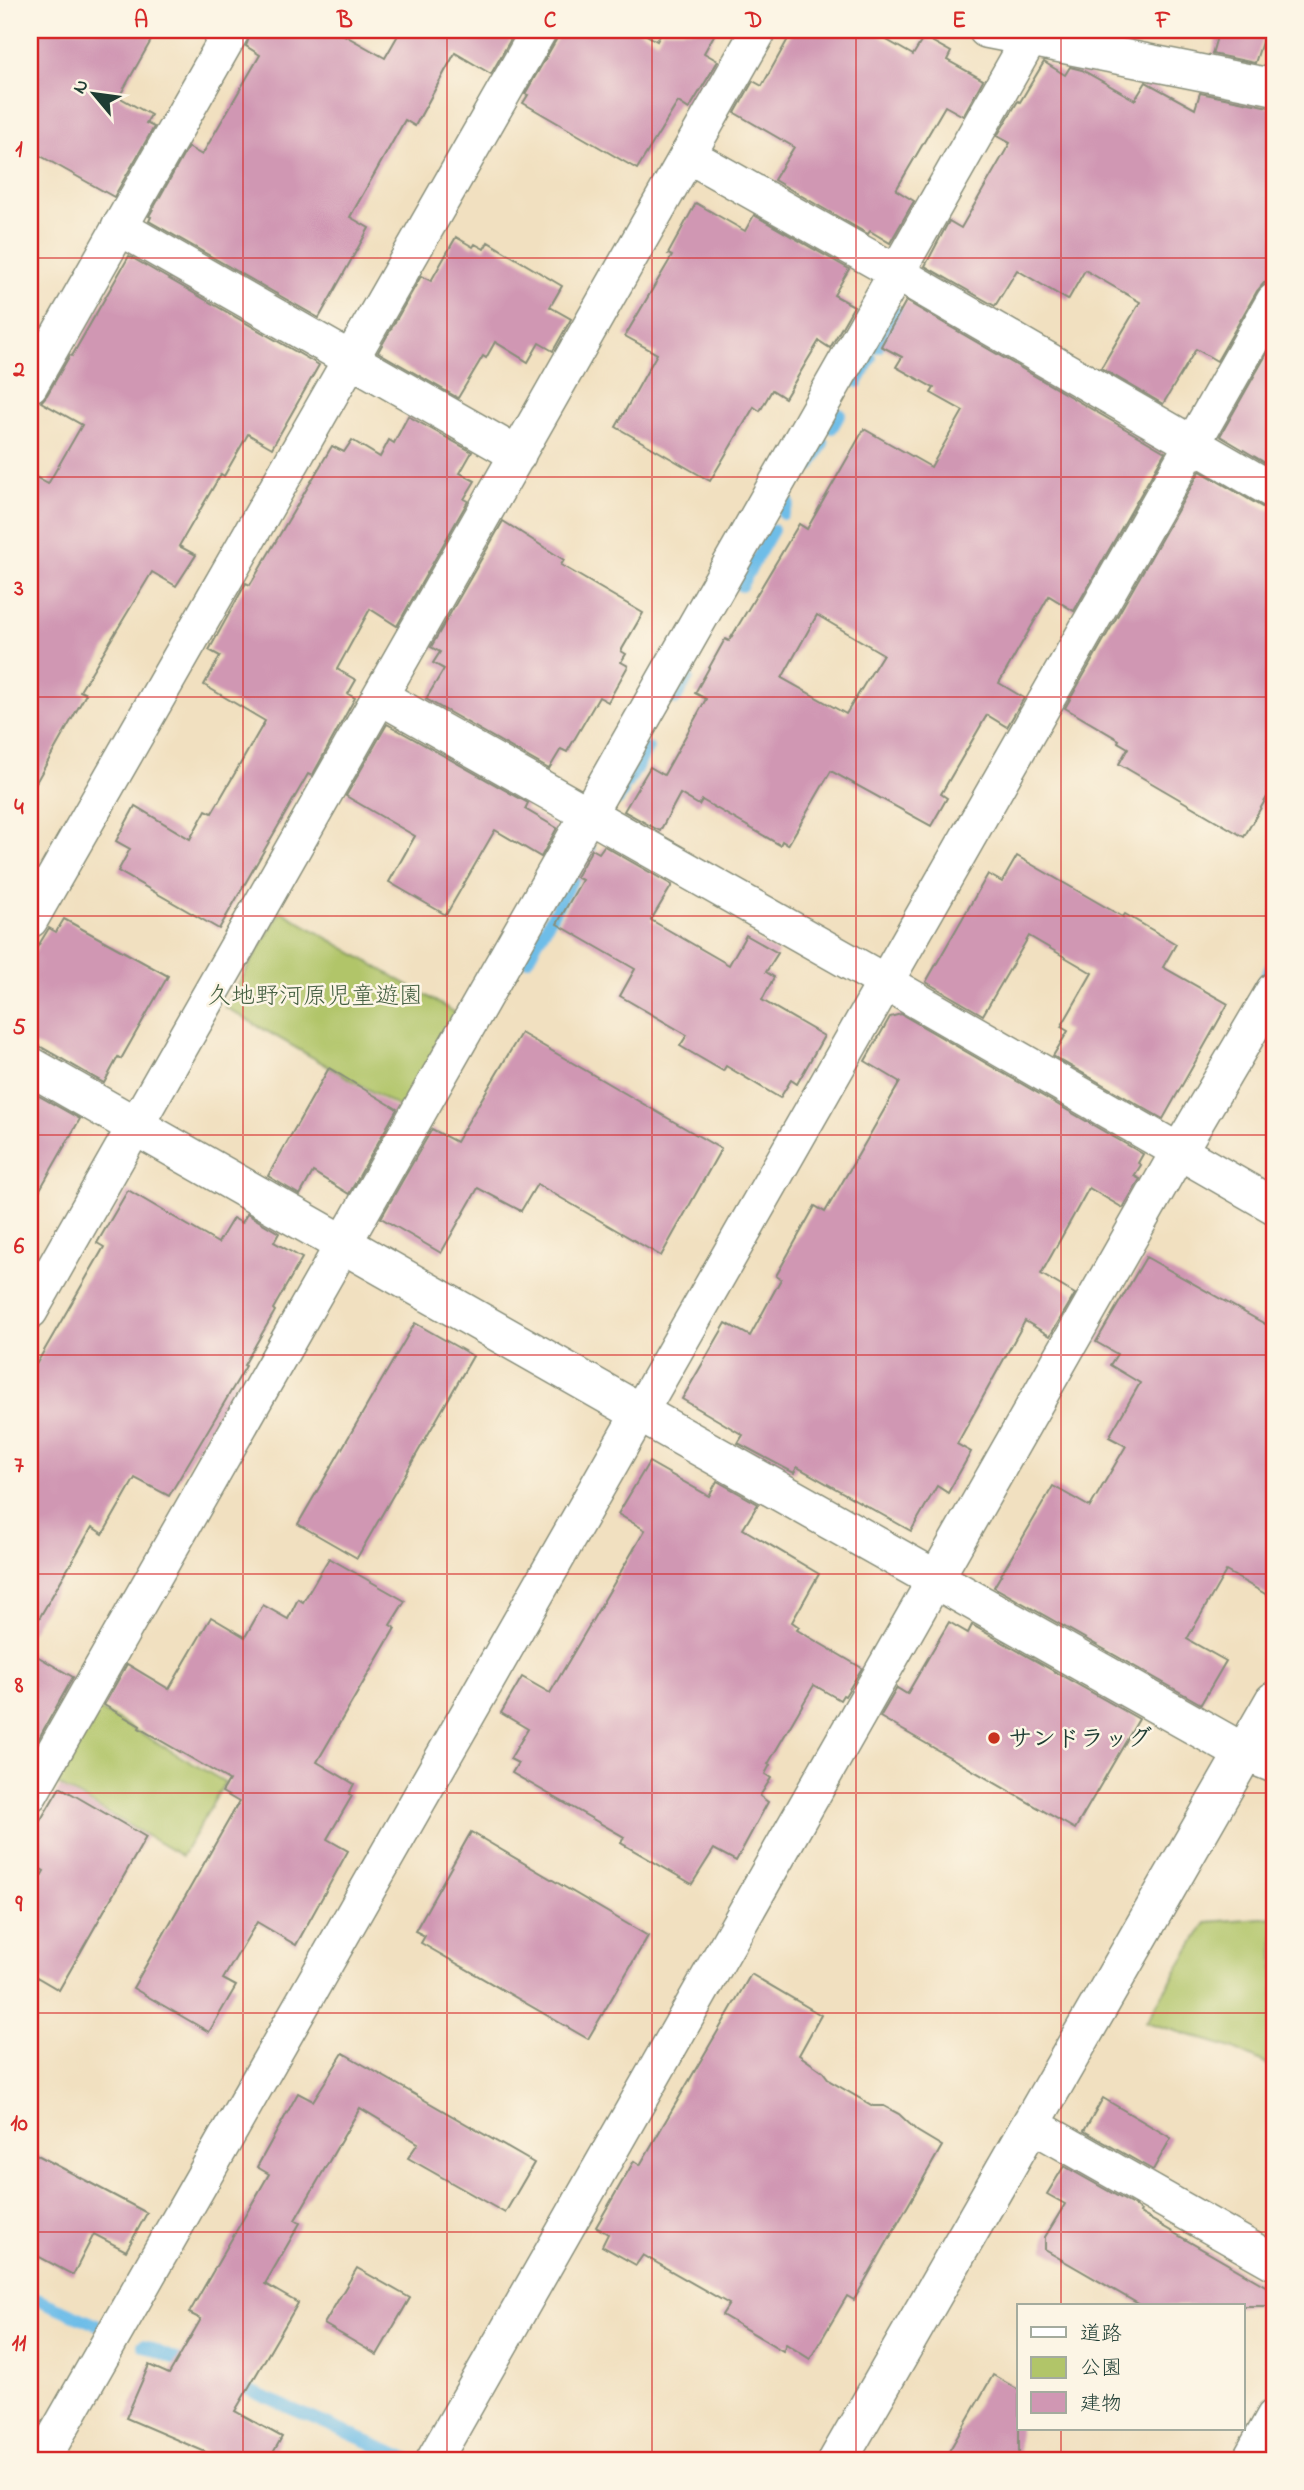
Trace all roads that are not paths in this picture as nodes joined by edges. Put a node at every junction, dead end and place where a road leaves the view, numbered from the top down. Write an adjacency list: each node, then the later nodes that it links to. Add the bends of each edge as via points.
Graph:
1 (232, 30): 8 (street)
2 (539, 30): 11 (street)
3 (759, 30): 7 (street)
4 (986, 30): 5 (street)
5 (1029, 40): 6 (street); 9 (street)
6 (1274, 87)
7 (688, 155): 9 (street); 14 (street)
8 (119, 228): 11 (street); 12 (street)
9 (897, 273): 13 (street); 17 (street)
10 (1274, 301): 13 (street)
11 (350, 360): 14 (street); 18 (street)
12 (30, 384)
13 (1192, 444): 15 (street); 19 (street)
14 (518, 455): 16 (street)
15 (1274, 491)
16 (381, 698): 17 (street); 22 (street)
17 (589, 813): 19 (street); 25 (street)
18 (30, 920)
19 (885, 982): 23 (street); 27 (street)
20 (1274, 990): 23 (street)
21 (30, 1066): 22 (street)
22 (135, 1125): 25 (street); 26 (street)
23 (1179, 1151): 24 (street); 28 (street)
24 (1274, 1206)
25 (344, 1243): 27 (street); 31 (street)
26 (30, 1311)
27 (642, 1414): 28 (street); 35 (street)
28 (935, 1580): 30 (street); 36 (street)
29 (1274, 1700): 30 (street)
30 (1259, 1759): 32 (street)
31 (30, 1794)
32 (1031, 2124): 33 (street); 37 (street)
33 (1274, 2262)
34 (1274, 2417): 38 (street)
35 (42, 2460)
36 (434, 2460)
37 (838, 2460)
38 (1250, 2460)

